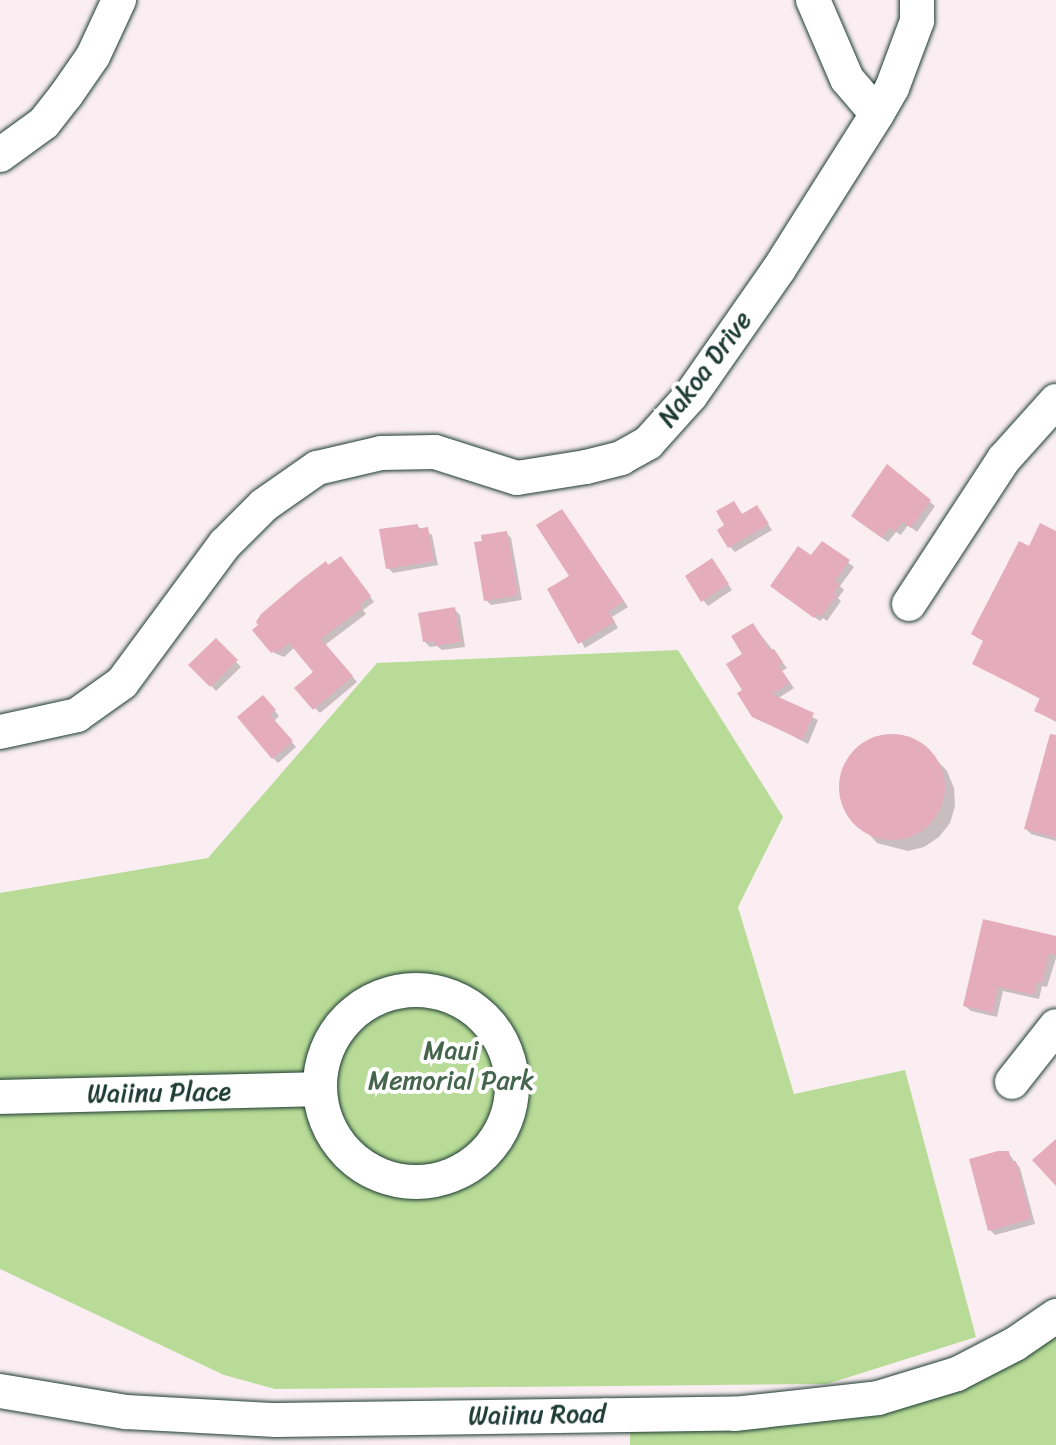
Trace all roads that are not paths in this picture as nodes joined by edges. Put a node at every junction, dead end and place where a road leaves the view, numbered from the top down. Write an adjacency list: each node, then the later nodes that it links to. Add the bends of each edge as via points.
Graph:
1 (119, 0): 5 (street, via 93,56 66,95 44,123)
2 (813, 0): 4 (street, via 847,79)
3 (917, 0): 4 (street, Nakoa Drive, via 917,21)
4 (877, 114): 8 (street, Nakoa Drive, via 691,395 648,443 621,458 517,478 435,452 381,453 317,468 264,505 225,544 122,683 77,715)
5 (0, 155)
6 (1056, 401): 7 (street, via 1004,459)
7 (909, 604)
8 (0, 732)
9 (1056, 1026): 10 (street)
10 (1012, 1082)
11 (318, 1089): 11 (street, via 327,1126 349,1157 381,1177 419,1183 456,1174 487,1152 507,1120 513,1083 504,1046 482,1015 450,995 413,989 376,998 345,1020 325,1052); 12 (street, Waiinu Place)
12 (0, 1097)
13 (1056, 1316): 14 (street, Waiinu Road, via 957,1374 878,1398 734,1414 276,1420 126,1412)
14 (0, 1391)

